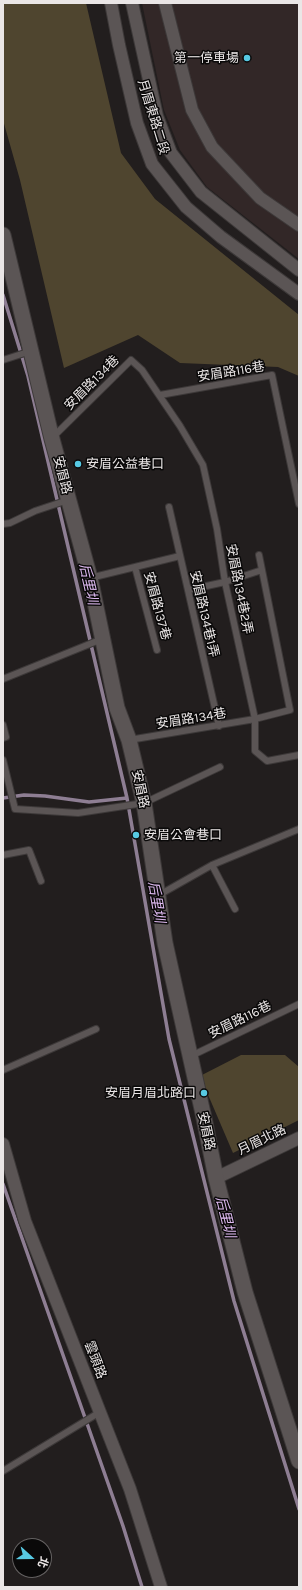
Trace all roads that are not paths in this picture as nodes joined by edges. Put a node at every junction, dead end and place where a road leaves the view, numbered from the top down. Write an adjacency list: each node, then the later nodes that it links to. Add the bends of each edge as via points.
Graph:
1 (112, 3): 7 (street, 月眉東路二段, via 137,123 152,164 192,212 221,237)
2 (132, 3): 6 (street, 月眉東路二段, via 157,116 171,153 200,192)
3 (165, 3): 4 (street, via 192,110 212,147 260,198)
4 (299, 225)
5 (3, 235): 8 (street, 安眉路)
6 (299, 270)
7 (299, 294)
8 (31, 351): 9 (lane); 11 (street, 安眉路)
9 (3, 360)
10 (160, 396): 11 (lane, 安眉路134巷, via 142,370 131,360); 13 (lane, 安眉路116巷, via 272,375); 21 (lane, 安眉路134巷2弄, via 203,465)
11 (52, 439): 12 (street, 安眉路)
12 (68, 500): 15 (lane); 20 (street, 安眉路)
13 (299, 504)
14 (169, 507): 17 (lane, 安眉路134巷1弄)
15 (3, 524)
16 (259, 555): 19 (lane)
17 (180, 556): 18 (lane, 安眉路137巷); 22 (lane, 安眉路134巷1弄)
18 (135, 567): 20 (lane, 安眉路137巷); 24 (lane, 安眉路137巷)
19 (262, 570): 21 (lane); 26 (lane, 安眉路134巷, via 290,710)
20 (90, 578): 23 (street, 安眉路)
21 (225, 582): 22 (lane); 26 (lane, 安眉路134巷2弄)
22 (188, 590): 28 (lane, 安眉路134巷1弄)
23 (103, 638): 25 (lane); 30 (street, 安眉路, via 117,708)
24 (157, 650)
25 (3, 679)
26 (255, 719): 28 (lane, 安眉路134巷); 31 (lane, 安眉路134巷2弄, via 255,750 267,761)
27 (3, 725): 29 (lane, via 6,737)
28 (219, 726): 30 (lane, 安眉路134巷)
29 (3, 738)
30 (129, 740): 34 (street, 安眉路)
31 (299, 755)
32 (3, 760): 34 (lane, via 14,809 78,813)
33 (220, 767): 34 (lane)
34 (144, 803): 39 (street, 安眉路)
35 (299, 829): 37 (lane)
36 (3, 855): 38 (lane, via 30,850)
37 (212, 865): 39 (lane); 40 (lane)
38 (41, 881)
39 (157, 895): 43 (street, 安眉路)
40 (235, 909)
41 (299, 1004): 43 (lane, 安眉路116巷)
42 (96, 1029): 44 (lane)
43 (190, 1057): 47 (street, 安眉路)
44 (3, 1070)
45 (299, 1138): 47 (street, 月眉北路)
46 (3, 1144): 48 (street, 雲頭路, via 25,1220)
47 (216, 1178): 49 (street, 安眉路, via 246,1292)
48 (100, 1412): 50 (lane); 51 (street, 雲頭路, via 130,1489)
49 (299, 1461)
50 (3, 1471)
51 (161, 1587)

